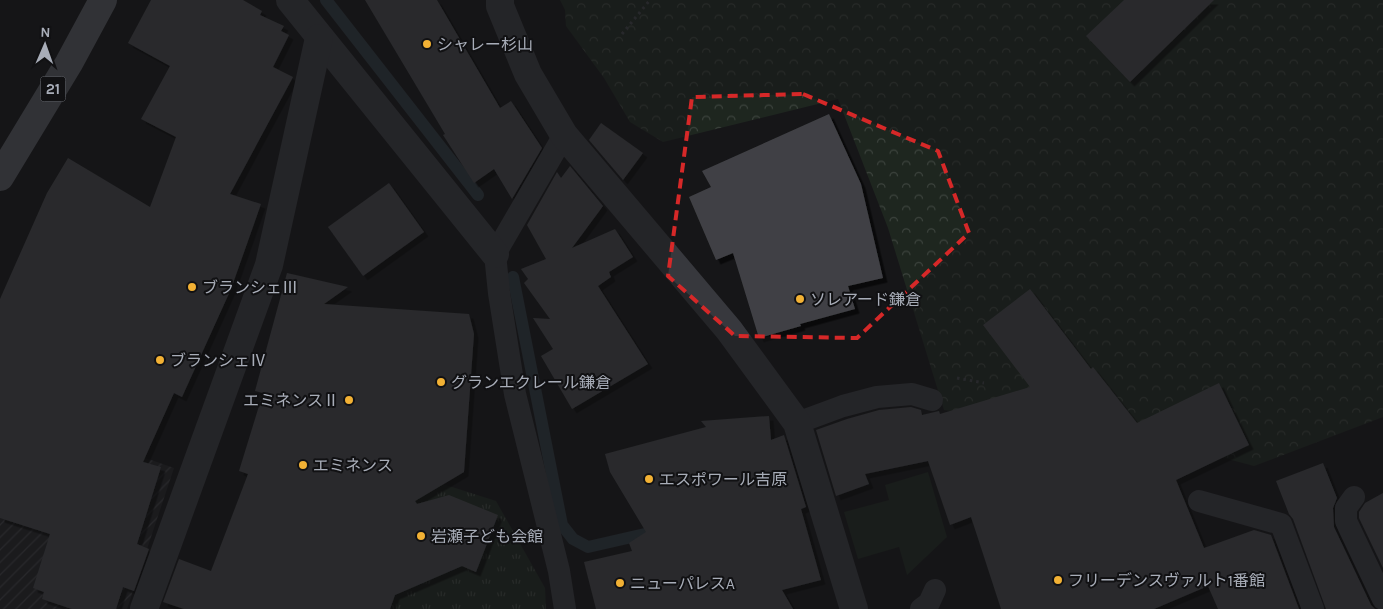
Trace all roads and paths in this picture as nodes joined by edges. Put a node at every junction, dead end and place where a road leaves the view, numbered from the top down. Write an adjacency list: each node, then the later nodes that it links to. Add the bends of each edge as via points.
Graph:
1 (103, 0): 8 (main road, 21)
2 (290, 0): 6 (street)
3 (500, 0): 7 (street, via 528,74)
4 (650, 0): 5 (path)
5 (622, 34)
6 (319, 38): 9 (street); 16 (street, via 268,265)
7 (564, 135): 9 (lane); 11 (street, via 729,330)
8 (0, 177)
9 (495, 254): 17 (lane, via 498,293 515,394 559,571)
10 (932, 400): 11 (lane, via 912,394 877,397)
11 (796, 423): 18 (street)
12 (1354, 497): 15 (lane, via 1346,508 1346,521)
13 (1199, 501): 20 (lane, via 1281,524)
14 (935, 590): 19 (lane, via 929,603)
15 (1383, 599)
16 (144, 609)
17 (565, 609)
18 (854, 609)
19 (921, 609)
20 (1313, 609)

